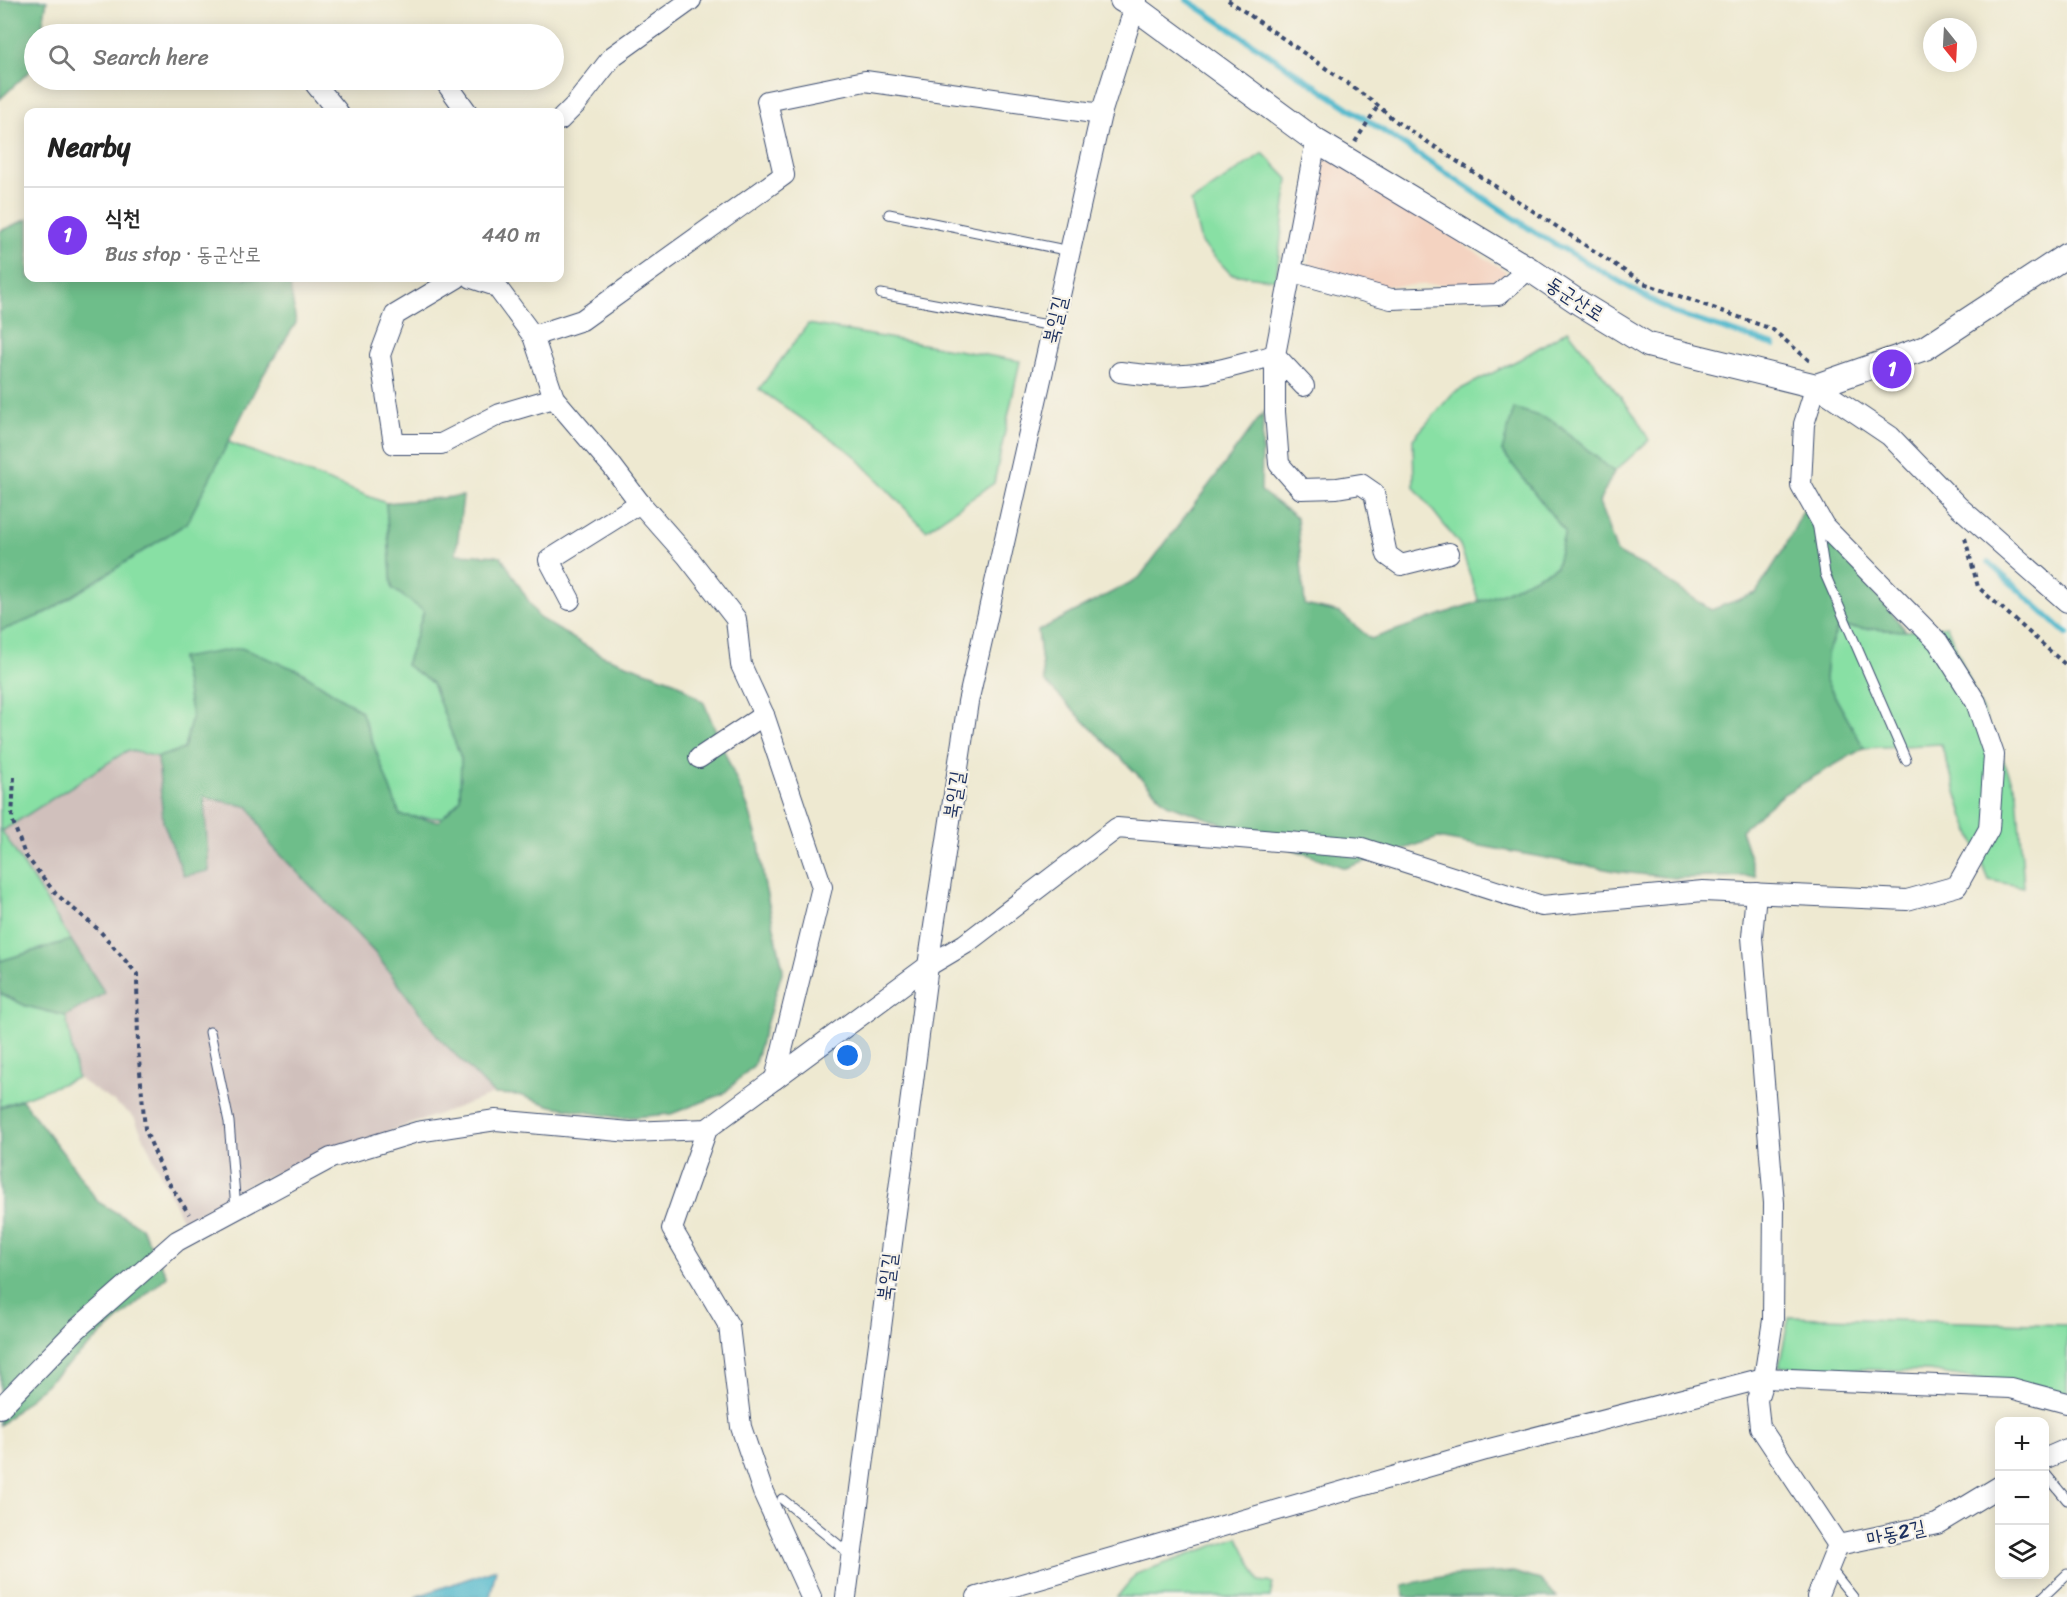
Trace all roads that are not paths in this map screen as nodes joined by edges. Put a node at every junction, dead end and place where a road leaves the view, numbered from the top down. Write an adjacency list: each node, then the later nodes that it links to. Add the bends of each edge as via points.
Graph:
1 (691, 0): 8 (street, via 613,56)
2 (1131, 2): 7 (street, 북일길); 9 (street, 동군산로)
3 (320, 90): 5 (street)
4 (451, 90): 6 (street)
5 (335, 108)
6 (464, 108)
7 (1101, 114): 11 (street, 북일길); 19 (street, via 865,81 767,101 784,175 582,320)
8 (564, 116)
9 (1316, 141): 13 (street, 동군산로); 14 (street)
10 (889, 214): 11 (lane)
11 (1070, 252): 18 (street, 북일길)
12 (2067, 255): 22 (street, via 1925,348)
13 (1529, 269): 14 (street, via 1498,295 1391,299); 22 (street, 동군산로, via 1648,345)
14 (1293, 272): 20 (street)
15 (450, 282): 24 (street, via 395,315 380,355 394,444 441,444 500,414)
16 (484, 282): 19 (street, via 496,286)
17 (881, 294): 18 (lane)
18 (1053, 326): 34 (street, 북일길, via 968,702)
19 (533, 336): 24 (street)
20 (1275, 355): 21 (street, via 1185,375); 23 (street); 27 (street, via 1279,464 1301,489 1361,484 1374,493 1387,555 1401,565)
21 (1120, 372)
22 (1824, 383): 26 (street, via 1804,424 1801,485); 29 (street, via 1890,436 1958,506)
23 (1304, 386)
24 (554, 398): 25 (street)
25 (640, 503): 28 (street, via 549,560); 30 (street, via 736,619 741,665)
26 (1816, 511): 32 (lane, via 1825,574); 33 (street, via 1824,526 1938,642 1976,702 1994,754 1989,829 1956,886 1907,900)
27 (1449, 553)
28 (570, 600)
29 (2067, 602)
30 (764, 715): 31 (street); 36 (street, via 822,887)
31 (699, 758)
32 (1906, 760)
33 (1756, 893): 34 (street, via 1703,891 1542,906 1362,848 1117,828 965,944); 39 (street, via 1752,937 1774,1203 1773,1320)
34 (928, 966): 36 (street); 49 (street, 북일길)
35 (210, 1032): 38 (lane, via 229,1122)
36 (775, 1079): 37 (street)
37 (707, 1129): 38 (street, via 630,1132 496,1120 417,1132 331,1158); 52 (street, via 672,1229 729,1326 741,1427 763,1492)
38 (236, 1209): 41 (street, via 177,1241 77,1329)
39 (1764, 1378): 40 (street, via 2011,1388); 48 (street, via 1757,1400 1760,1427); 54 (street, via 1486,1450)
40 (2067, 1403)
41 (0, 1408)
42 (2067, 1449): 43 (street)
43 (2049, 1457)
44 (2049, 1478): 47 (lane)
45 (1995, 1489): 48 (street, 마동2길, via 1937,1524)
46 (782, 1499): 49 (lane)
47 (2067, 1500)
48 (1838, 1545): 50 (street, 마동2길)
49 (851, 1555): 53 (street, 북일길)
50 (1829, 1567): 55 (street, 마동2길); 56 (lane)
51 (2067, 1574): 57 (lane)
52 (811, 1597)
53 (846, 1597)
54 (977, 1597)
55 (1817, 1597)
56 (1853, 1597)
57 (2043, 1597)

